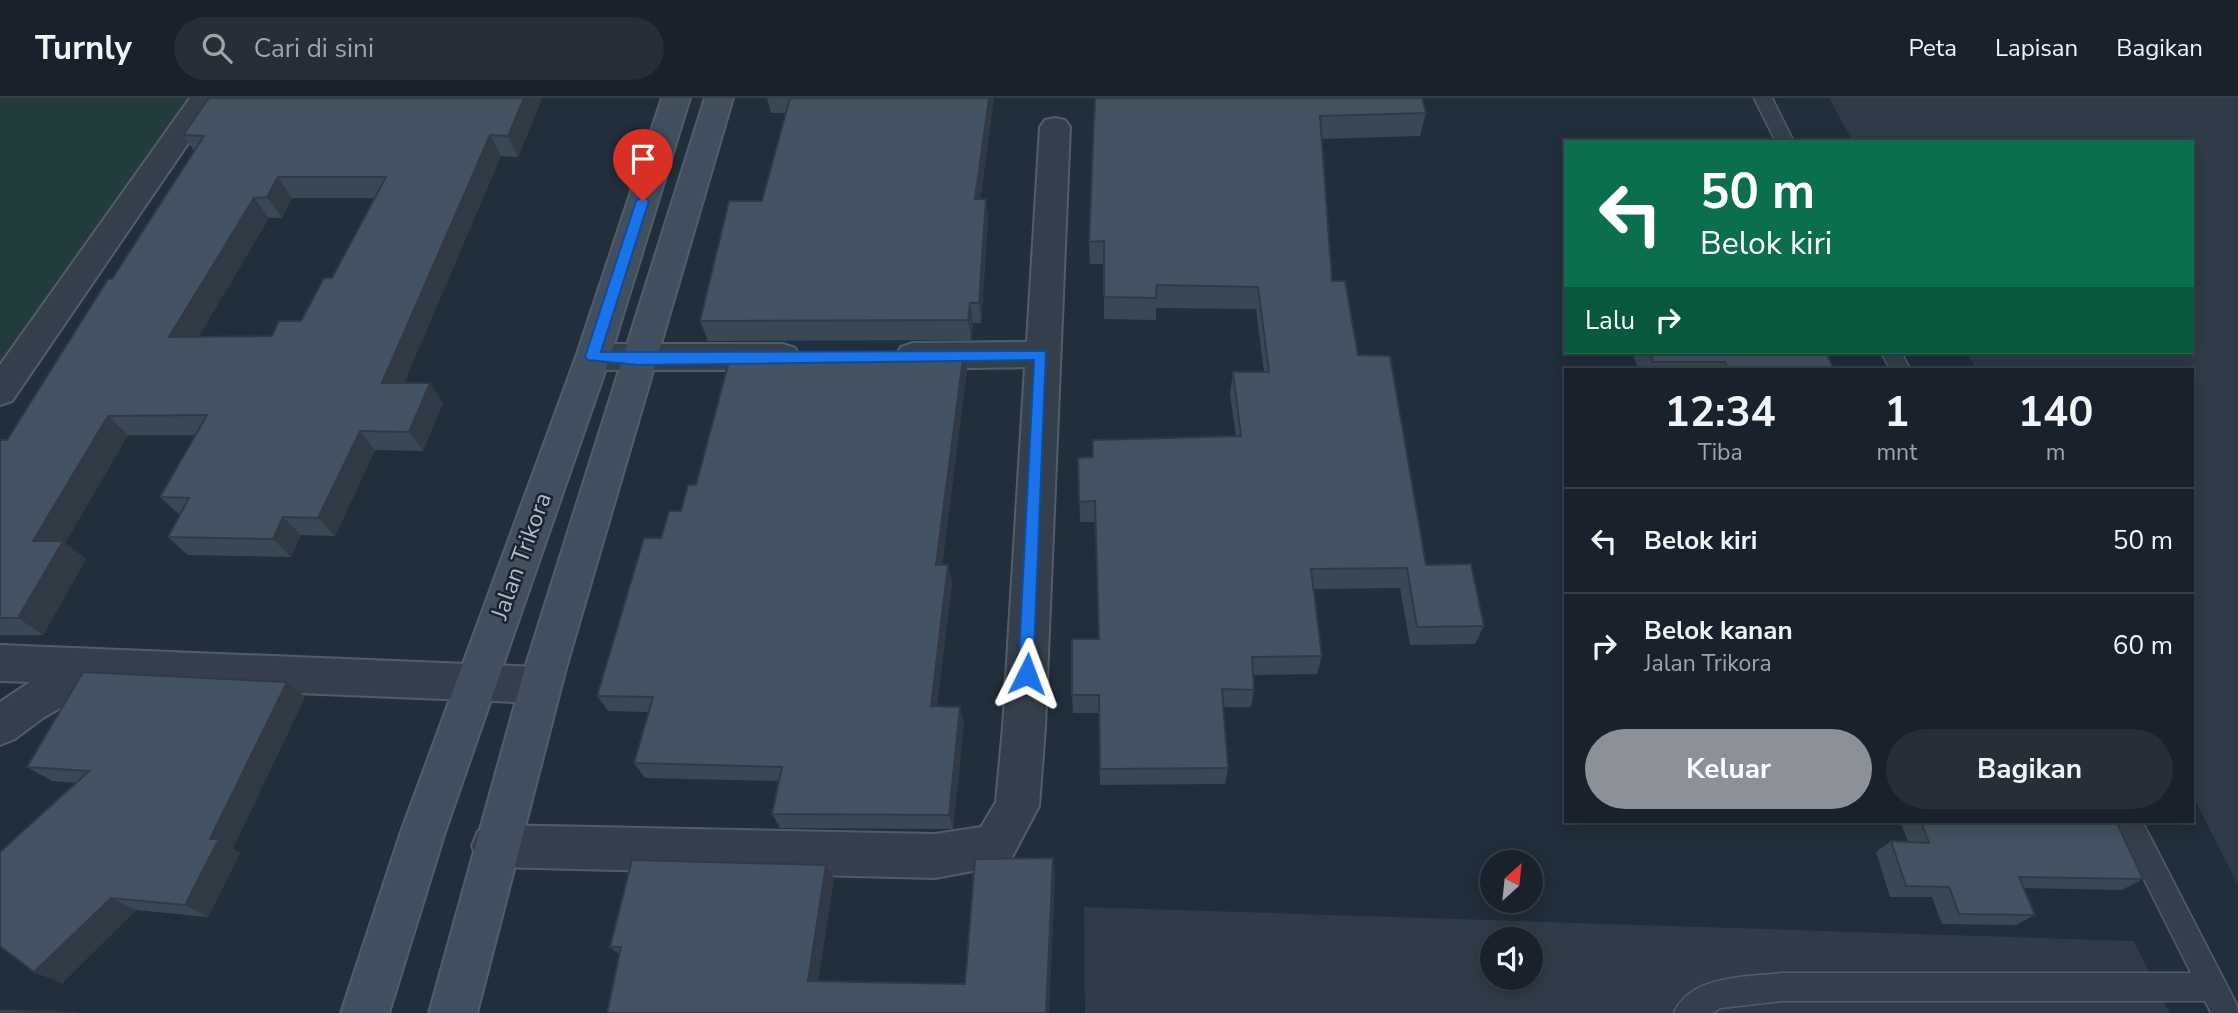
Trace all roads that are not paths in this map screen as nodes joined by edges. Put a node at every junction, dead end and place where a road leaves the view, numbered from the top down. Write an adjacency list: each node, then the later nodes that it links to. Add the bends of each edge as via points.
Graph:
1 (205, 98): 12 (street)
2 (676, 98): 9 (main road, Jalan Trikora)
3 (719, 98): 11 (main road)
4 (1763, 98): 6 (lane)
5 (1055, 127): 7 (street)
6 (1784, 140)
7 (1041, 354): 8 (street); 19 (street, via 1017,806 994,846 935,856)
8 (888, 356)
9 (593, 357): 11 (street); 15 (main road, Jalan Trikora)
10 (819, 357): 11 (street)
11 (638, 359): 16 (main road)
12 (0, 392)
13 (0, 663): 14 (street)
14 (98, 665): 15 (street); 17 (street)
15 (475, 685): 16 (street); 21 (main road, Jalan Trikora, via 422,832)
16 (540, 685): 19 (main road)
17 (0, 726)
18 (2129, 823): 20 (lane)
19 (494, 846): 22 (main road)
20 (2212, 987): 23 (lane, via 1782,987 1717,994); 24 (lane)
21 (365, 1013)
22 (453, 1013)
23 (1688, 1013)
24 (2226, 1013)

